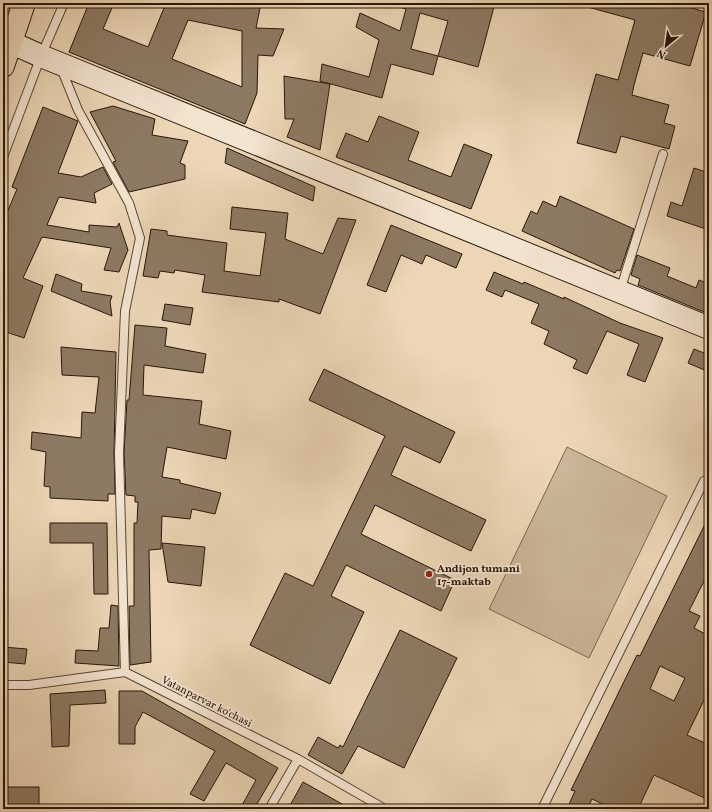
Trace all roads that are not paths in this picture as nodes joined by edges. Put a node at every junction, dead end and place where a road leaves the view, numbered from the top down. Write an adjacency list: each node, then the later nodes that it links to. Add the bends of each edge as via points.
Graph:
1 (24, 3): 5 (main road)
2 (64, 3): 6 (lane)
3 (702, 3): 4 (lane)
4 (709, 5)
5 (8, 41): 6 (street); 7 (main road)
6 (50, 60): 9 (lane); 10 (street); 13 (lane, via 129,203 140,238 125,310 119,453)
7 (3, 66)
8 (663, 154): 10 (lane)
9 (3, 157)
10 (620, 292): 11 (street)
11 (709, 328)
12 (704, 481): 18 (lane)
13 (125, 672): 14 (lane); 15 (lane, Vatanparvar ko'chasi)
14 (3, 685)
15 (298, 759): 16 (lane); 17 (lane, Vatanparvar ko'chasi)
16 (269, 809)
17 (386, 809)
18 (542, 809)

